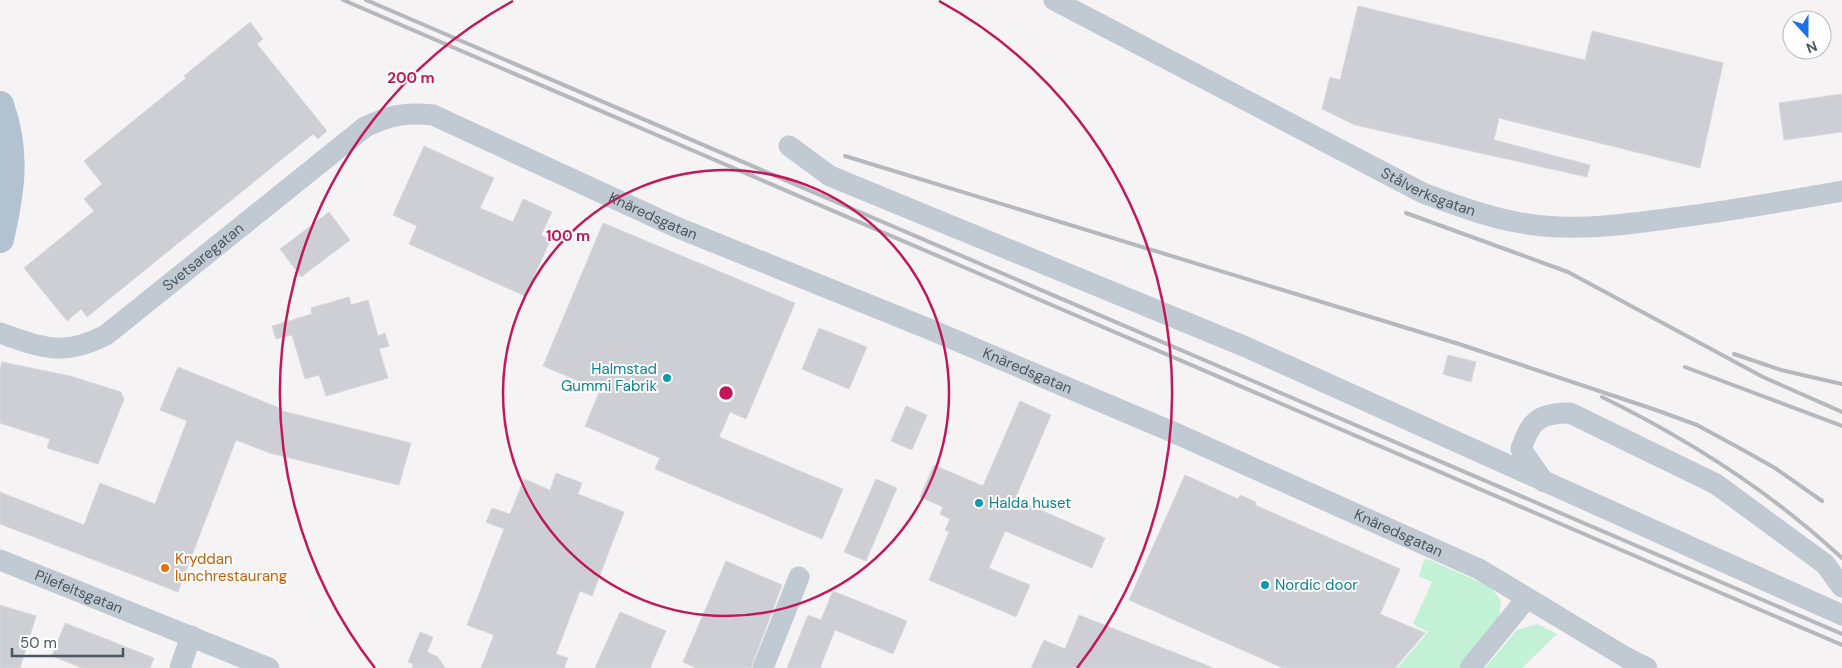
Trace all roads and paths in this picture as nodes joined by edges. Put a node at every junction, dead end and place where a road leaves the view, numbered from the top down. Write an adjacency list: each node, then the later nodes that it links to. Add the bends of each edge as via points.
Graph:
1 (1054, 0): 5 (street, Stålverksgatan, via 1423,193 1475,212 1522,223 1585,227 1722,212)
2 (0, 105): 6 (main road, via 10,149 11,188)
3 (391, 115): 7 (street, Svetsaregatan, via 365,127 106,335 89,344 56,350); 12 (street, Knäredsgatan, via 412,112 433,115 676,227 1184,436 1479,569)
4 (789, 146): 8 (street, via 830,176 1246,347)
5 (1842, 191)
6 (0, 239)
7 (0, 333)
8 (1544, 482): 11 (street, via 1521,449 1529,428 1548,413 1570,413 1716,484 1825,564); 13 (street)
9 (0, 560): 14 (street, Pilefeltsgatan)
10 (799, 578): 18 (street)
11 (1842, 587)
12 (1526, 599): 15 (street, Knäredsgatan); 19 (street)
13 (1842, 615)
14 (191, 636): 16 (street); 17 (street, Pilefeltsgatan)
15 (1624, 663): 20 (street, Knäredsgatan)
16 (180, 668)
17 (269, 668)
18 (763, 668)
19 (1470, 668)
20 (1647, 668)

